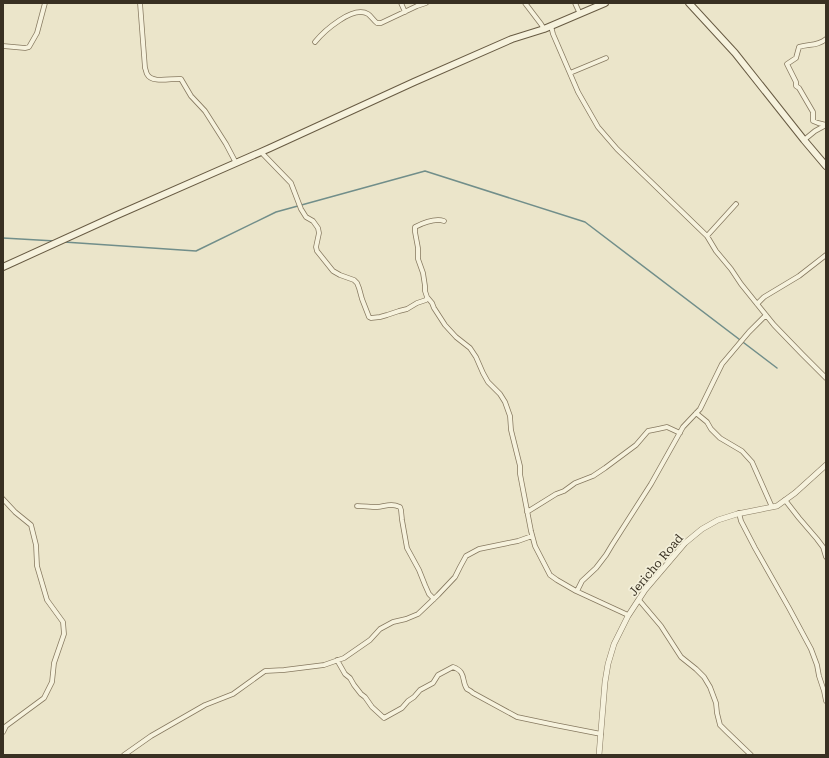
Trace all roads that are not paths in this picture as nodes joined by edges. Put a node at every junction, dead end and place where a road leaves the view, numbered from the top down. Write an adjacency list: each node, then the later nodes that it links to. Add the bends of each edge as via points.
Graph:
1 (45, 3): 15 (street, via 37,33 29,48)
2 (140, 3): 21 (street, via 147,75 156,80 182,79 191,96 205,111)
3 (401, 3): 9 (street)
4 (426, 3): 9 (street)
5 (525, 3): 12 (street)
6 (575, 3): 10 (street)
7 (604, 3): 10 (main road)
8 (689, 3): 19 (main road, via 735,54)
9 (405, 12): 14 (street, via 381,24 377,24 368,14 348,15)
10 (580, 14): 11 (main road)
11 (551, 26): 12 (main road); 17 (street)
12 (544, 29): 20 (main road, via 505,42)
13 (826, 39): 18 (street, via 819,44 799,47 796,58 787,64 796,86 813,112 813,121)
14 (315, 42)
15 (3, 46)
16 (606, 58): 17 (street)
17 (570, 73): 25 (street, via 598,126 617,149)
18 (826, 125): 19 (street)
19 (804, 140): 22 (main road)
20 (261, 152): 21 (main road); 28 (street, via 290,183 300,209 318,228 320,233 316,247 320,256 333,271 356,283 369,317 380,317 407,309 426,300)
21 (236, 163): 27 (main road)
22 (826, 166)
23 (736, 204): 25 (street)
24 (444, 221): 28 (street, via 431,221 415,227 418,259)
25 (707, 236): 29 (street)
26 (826, 255): 29 (street)
27 (3, 267)
28 (427, 297): 39 (street, via 445,325 476,356 488,382 505,402 518,454)
29 (757, 304): 30 (street)
30 (766, 316): 31 (street); 32 (street, via 722,364)
31 (826, 378)
32 (696, 413): 33 (street); 38 (street, via 720,438 742,451 752,462)
33 (680, 433): 39 (street, via 667,427 648,431 636,445 593,476 575,483); 43 (street, via 606,555 582,581)
34 (826, 465): 36 (street, Jericho Road)
35 (3, 499): 49 (street, via 31,525 36,545 37,566 47,600 63,622 64,634 54,663 52,682 44,698 6,726)
36 (785, 500): 38 (street, Jericho Road); 42 (street, via 817,539)
37 (357, 506): 44 (street, via 400,507 407,548 429,594)
38 (772, 507): 40 (street, Jericho Road)
39 (527, 512): 41 (street)
40 (739, 513): 45 (street, Jericho Road, via 718,520 685,543); 48 (street, via 755,548 811,649)
41 (532, 536): 43 (street, via 550,575); 44 (street, via 478,549 466,556 455,577)
42 (826, 557)
43 (576, 592): 46 (street)
44 (434, 599): 47 (street, via 418,614 380,629 370,640)
45 (639, 600): 46 (street, Jericho Road); 53 (street, via 661,626 681,657 704,678 716,703 720,724)
46 (628, 615): 50 (street, Jericho Road, via 614,644 608,664)
47 (337, 660): 50 (street, via 354,685 384,718 402,708 420,690 434,683 438,675 453,667 463,675 467,689 517,717); 51 (street, via 324,665 265,671 233,694 204,705)
48 (826, 702)
49 (3, 732)
50 (601, 734): 52 (street, Jericho Road)
51 (124, 755)
52 (600, 755)
53 (751, 755)

